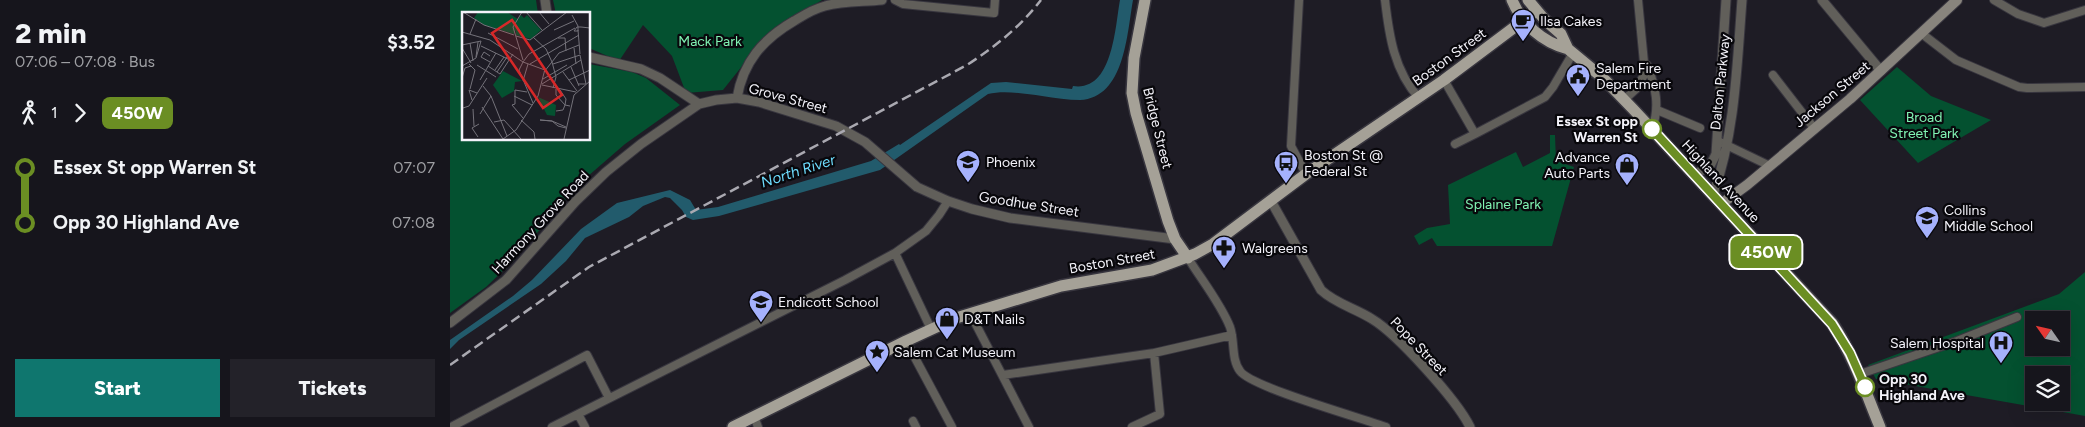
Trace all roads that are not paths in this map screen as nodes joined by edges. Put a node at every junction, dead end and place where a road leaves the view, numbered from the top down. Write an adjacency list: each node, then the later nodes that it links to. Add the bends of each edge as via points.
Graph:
1 (882, 0): 26 (street, via 827,5 789,23 765,41 752,56 740,82)
2 (895, 0): 3 (street, via 904,4 994,13)
3 (995, 0)
4 (1145, 0): 45 (main road, Bridge Street, via 1132,72 1133,102)
5 (1299, 0): 40 (street, via 1291,146)
6 (1385, 0): 27 (street, via 1389,35 1399,67 1408,86)
7 (1512, 0): 17 (main road)
8 (1528, 0): 16 (main road)
9 (1638, 0): 21 (street)
10 (1726, 0): 35 (street, Dalton Parkway)
11 (1742, 0): 37 (street, Dalton Parkway)
12 (1822, 0): 22 (street)
13 (1957, 0): 18 (main road, Jackson Street)
14 (1994, 0): 15 (street, via 2044,24)
15 (2085, 10)
16 (1536, 11): 17 (main road, Boston Street); 19 (main road, via 1561,34)
17 (1524, 21): 19 (main road, via 1553,45); 24 (main road, Boston Street)
18 (1921, 32): 22 (main road, Jackson Street); 25 (street, via 1956,60 2019,87)
19 (1570, 51): 28 (main road, Highland Avenue); 34 (street, via 1545,97)
20 (590, 57): 29 (street, via 641,68)
21 (1644, 58): 28 (street, via 1645,73); 30 (street, via 1654,83)
22 (1881, 71): 32 (main road, Jackson Street)
23 (1773, 75): 32 (street)
24 (1444, 80): 27 (main road, Boston Street); 34 (street)
25 (2085, 87)
26 (737, 98): 29 (street, Grove Street); 38 (street, Grove Street, via 836,126 855,135)
27 (1419, 98): 40 (main road, Boston Street)
28 (1624, 100): 33 (main road, Highland Avenue)
29 (699, 104): 50 (street, Harmony Grove Road, via 606,172 506,280)
30 (1657, 110): 31 (street); 33 (street)
31 (1700, 128)
32 (1814, 128): 39 (main road, Jackson Street)
33 (1652, 129): 41 (main road, Highland Avenue)
34 (1475, 134): 36 (street)
35 (1718, 141): 37 (street); 41 (street, Dalton Parkway, via 1714,160)
36 (1455, 144)
37 (1727, 146): 39 (street); 42 (street, Dalton Parkway)
38 (890, 164): 44 (street, Goodhue Street, via 918,187)
39 (1768, 165): 42 (main road, Jackson Street, via 1747,185)
40 (1306, 174): 43 (main road, Boston Street)
41 (1695, 175): 42 (main road, Highland Avenue)
42 (1717, 199): 55 (main road, Highland Avenue, via 1832,324)
43 (1271, 200): 47 (main road, Boston Street, via 1213,244); 69 (street, Pope Street, via 1321,290 1371,318 1388,332 1448,396)
44 (948, 201): 45 (street, Goodhue Street, via 1010,218); 46 (street, via 926,231)
45 (1175, 239): 47 (main road, Bridge Street)
46 (895, 253): 51 (street); 57 (street)
47 (1188, 258): 48 (main road, Boston Street, via 1152,270 1061,286); 52 (street, via 1226,319)
48 (970, 313): 51 (main road, Boston Street); 56 (street)
49 (2018, 317): 55 (street)
50 (450, 324)
51 (931, 329): 53 (main road, Boston Street)
52 (1232, 335): 54 (street); 60 (street, via 1237,365 1246,377)
53 (906, 341): 59 (main road, Boston Street); 65 (street)
54 (1154, 353): 56 (street); 67 (street, via 1160,414)
55 (1860, 374): 70 (main road, Highland Avenue)
56 (1003, 375): 66 (street)
57 (609, 398): 58 (street); 61 (street, via 587,354)
58 (578, 414): 62 (street); 63 (street)
59 (756, 422): 64 (main road, Boston Street)
60 (1373, 425): 68 (street)
61 (453, 427)
62 (552, 427)
63 (586, 427)
64 (733, 427)
65 (952, 427)
66 (1029, 427)
67 (1132, 427)
68 (1386, 427)
69 (1470, 427)
70 (1880, 427)

